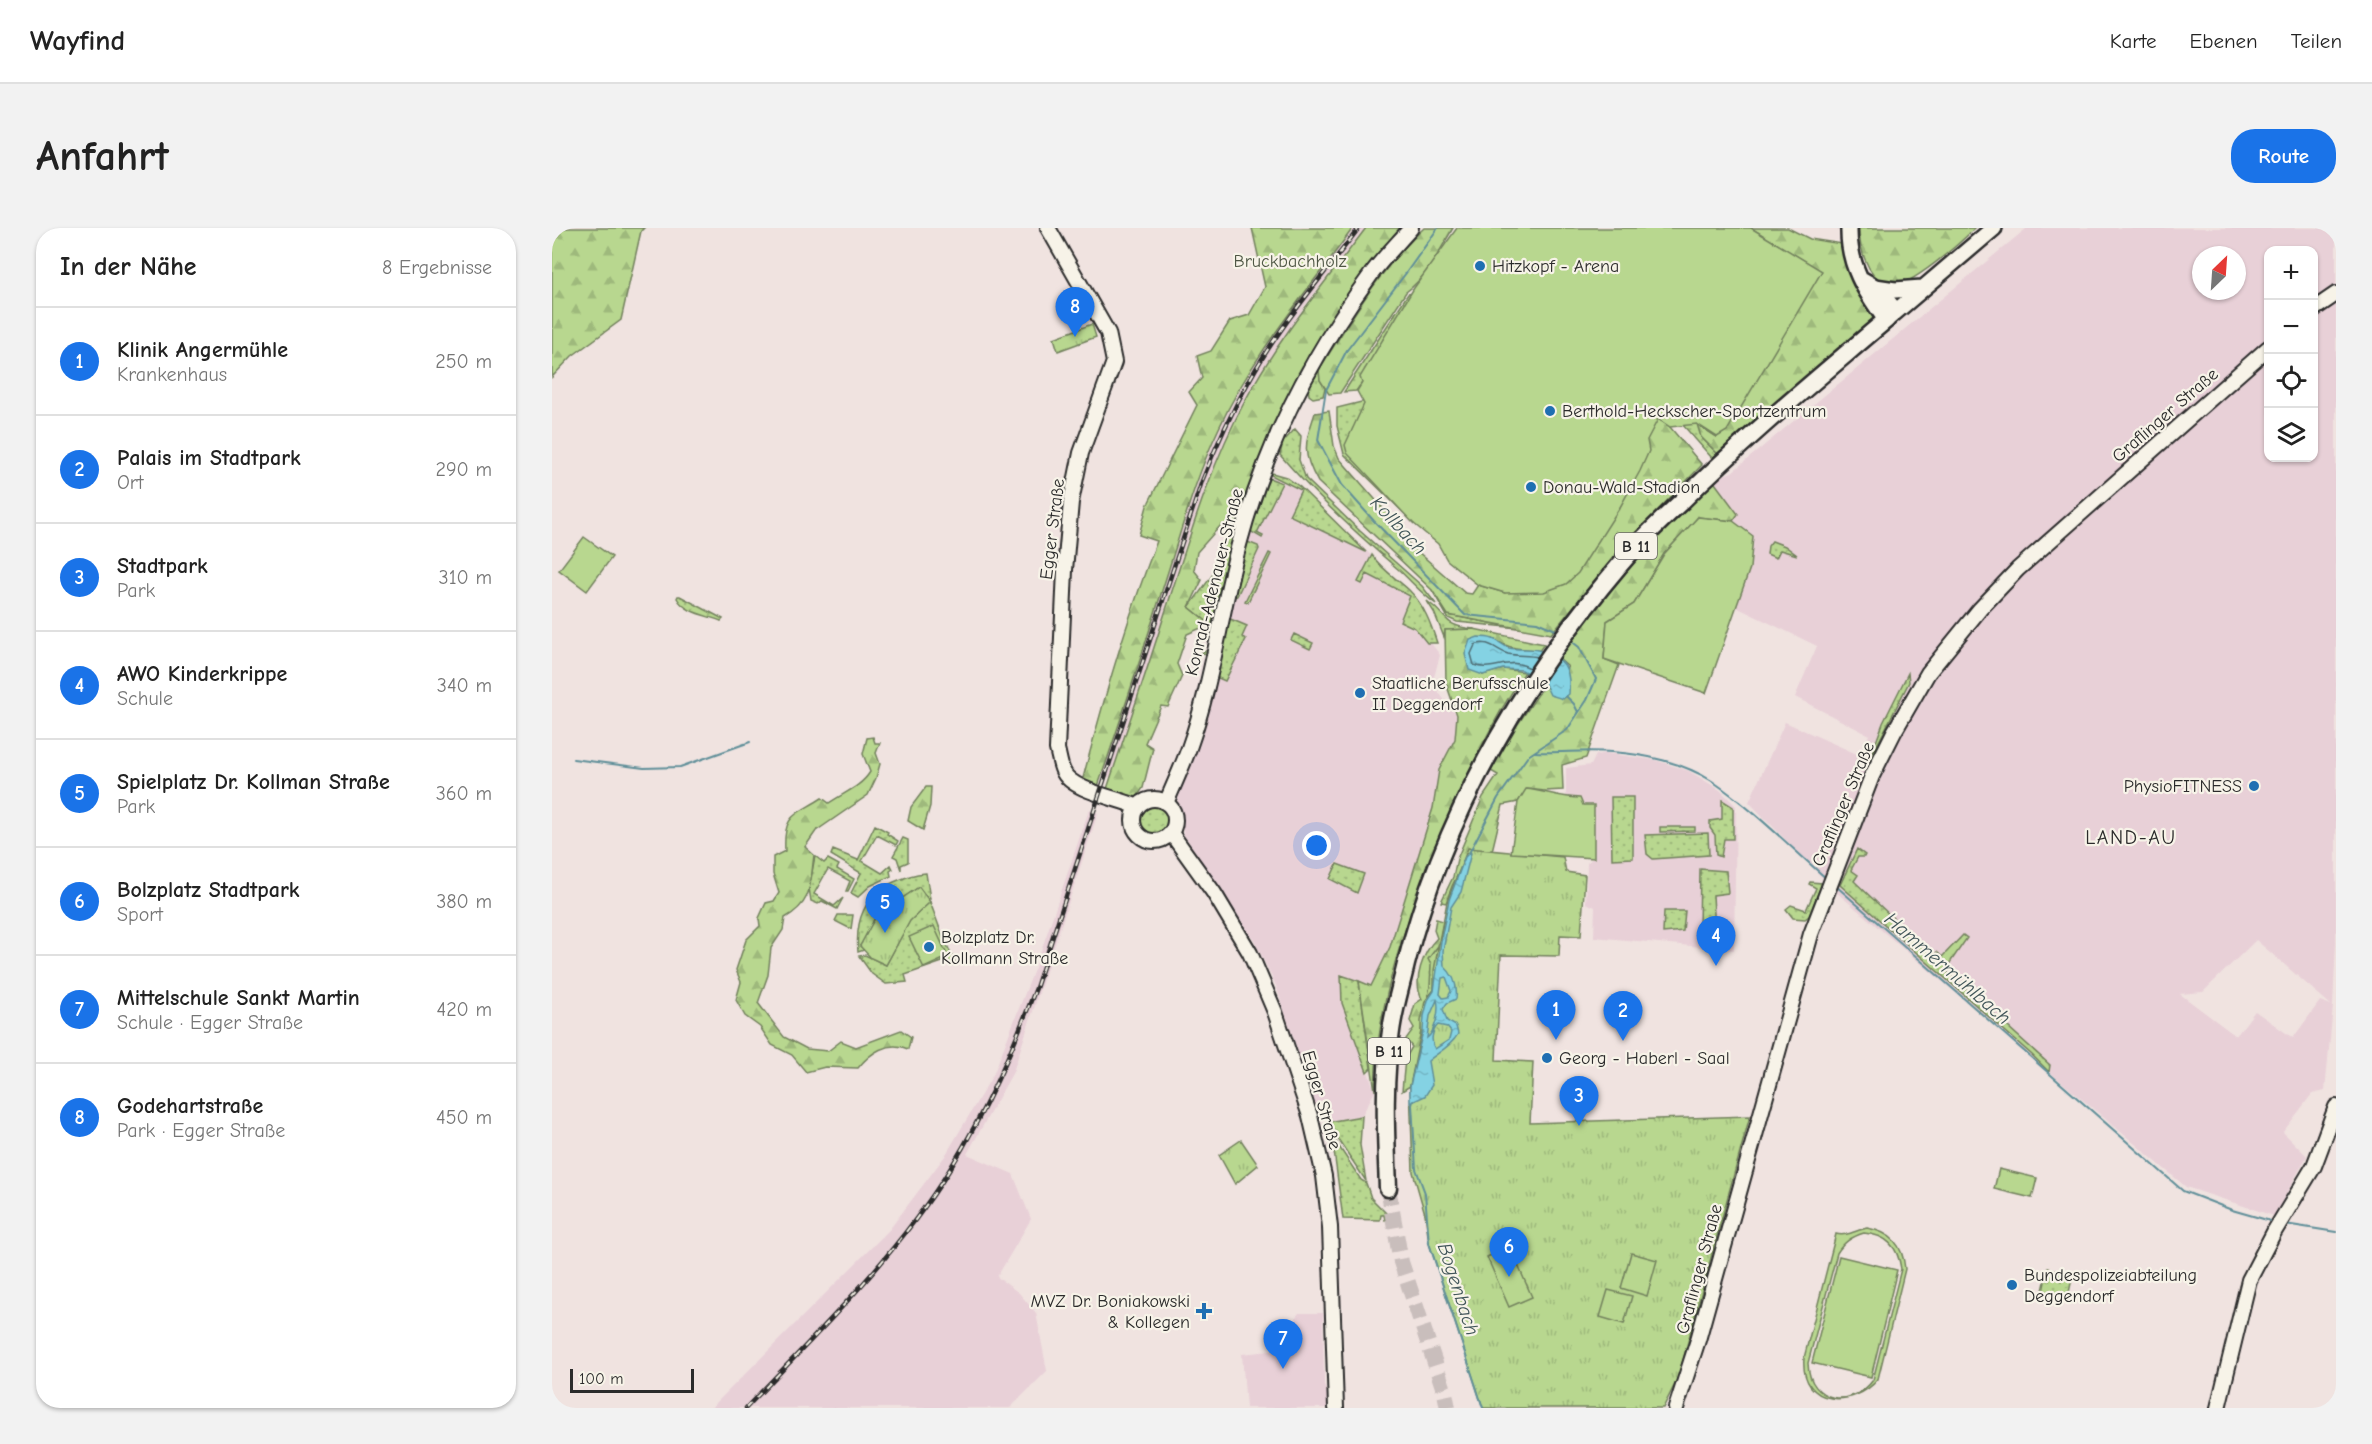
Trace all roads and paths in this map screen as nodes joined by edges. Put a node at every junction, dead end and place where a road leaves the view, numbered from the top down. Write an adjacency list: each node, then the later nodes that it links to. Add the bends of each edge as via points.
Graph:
1 (1048, 228): 13 (street, Egger Straße, via 1108,333 1114,362 1081,453 1071,502 1057,749 1069,779)
2 (1411, 228): 12 (street, Konrad-Adenauer-Straße, via 1373,272 1322,348 1269,455 1240,539 1190,747)
3 (1849, 228): 5 (main road, via 1849,247)
4 (1994, 228): 7 (main road, B 11)
5 (1861, 279): 6 (main road); 10 (main road, via 1865,291)
6 (1875, 287): 7 (main road); 10 (main road)
7 (1922, 288): 10 (main road, B 11)
8 (2336, 294): 9 (street)
9 (2318, 306)
10 (1891, 315): 16 (highway, B 11, via 1704,478 1638,544 1575,622 1504,727 1464,803 1418,918 1391,1029 1386,1078)
11 (2264, 352): 18 (street, Graflinger Straße, via 2042,548 1980,609 1928,673 1904,713 1872,776 1810,934)
12 (1166, 802): 13 (street, Egger Straße, via 1148,800); 14 (street, via 1175,820)
13 (1138, 807): 14 (street, via 1134,826 1142,837 1154,841)
14 (1171, 833): 17 (street, Egger Straße, via 1250,953 1311,1116 1330,1227)
15 (2336, 1107): 19 (street, via 2307,1179 2249,1280)
16 (1388, 1188)
17 (1336, 1408)
18 (1676, 1408)
19 (2218, 1408)

